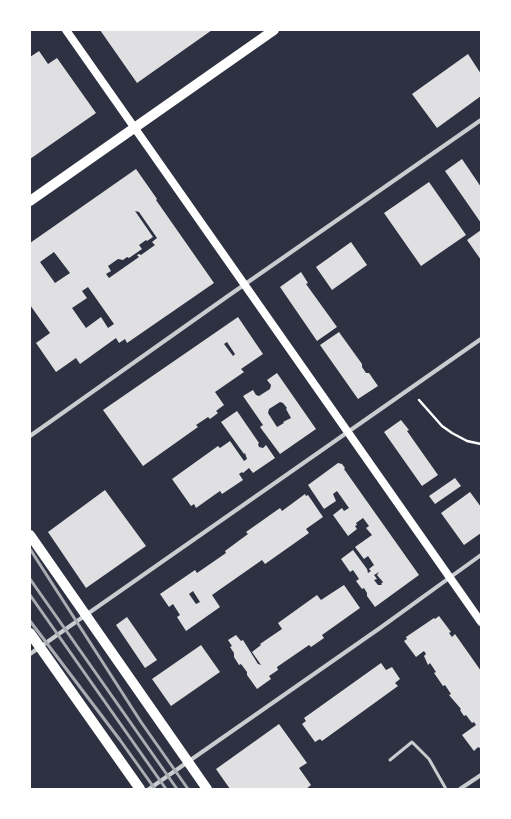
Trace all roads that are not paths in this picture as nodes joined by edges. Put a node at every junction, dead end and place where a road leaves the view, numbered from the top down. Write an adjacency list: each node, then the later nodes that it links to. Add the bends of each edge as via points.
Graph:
1 (66, 30): 4 (main road)
2 (274, 30): 4 (main road)
3 (481, 120): 6 (street)
4 (135, 127): 5 (main road); 6 (main road)
5 (30, 201)
6 (244, 285): 8 (main road); 9 (street)
7 (481, 338): 8 (street)
8 (348, 431): 12 (main road); 13 (street)
9 (30, 436)
10 (30, 535): 13 (main road)
11 (481, 555): 12 (street)
12 (449, 577): 14 (main road); 19 (street)
13 (85, 615): 16 (street); 19 (main road)
14 (481, 622)
15 (30, 633): 16 (main road)
16 (40, 647): 17 (street); 21 (main road)
17 (30, 654)
18 (390, 760): 24 (lane, via 412,742 429,759)
19 (188, 762): 22 (street); 23 (main road)
20 (481, 775): 25 (street)
21 (140, 789)
22 (149, 789)
23 (207, 789)
24 (446, 789)
25 (460, 789)

